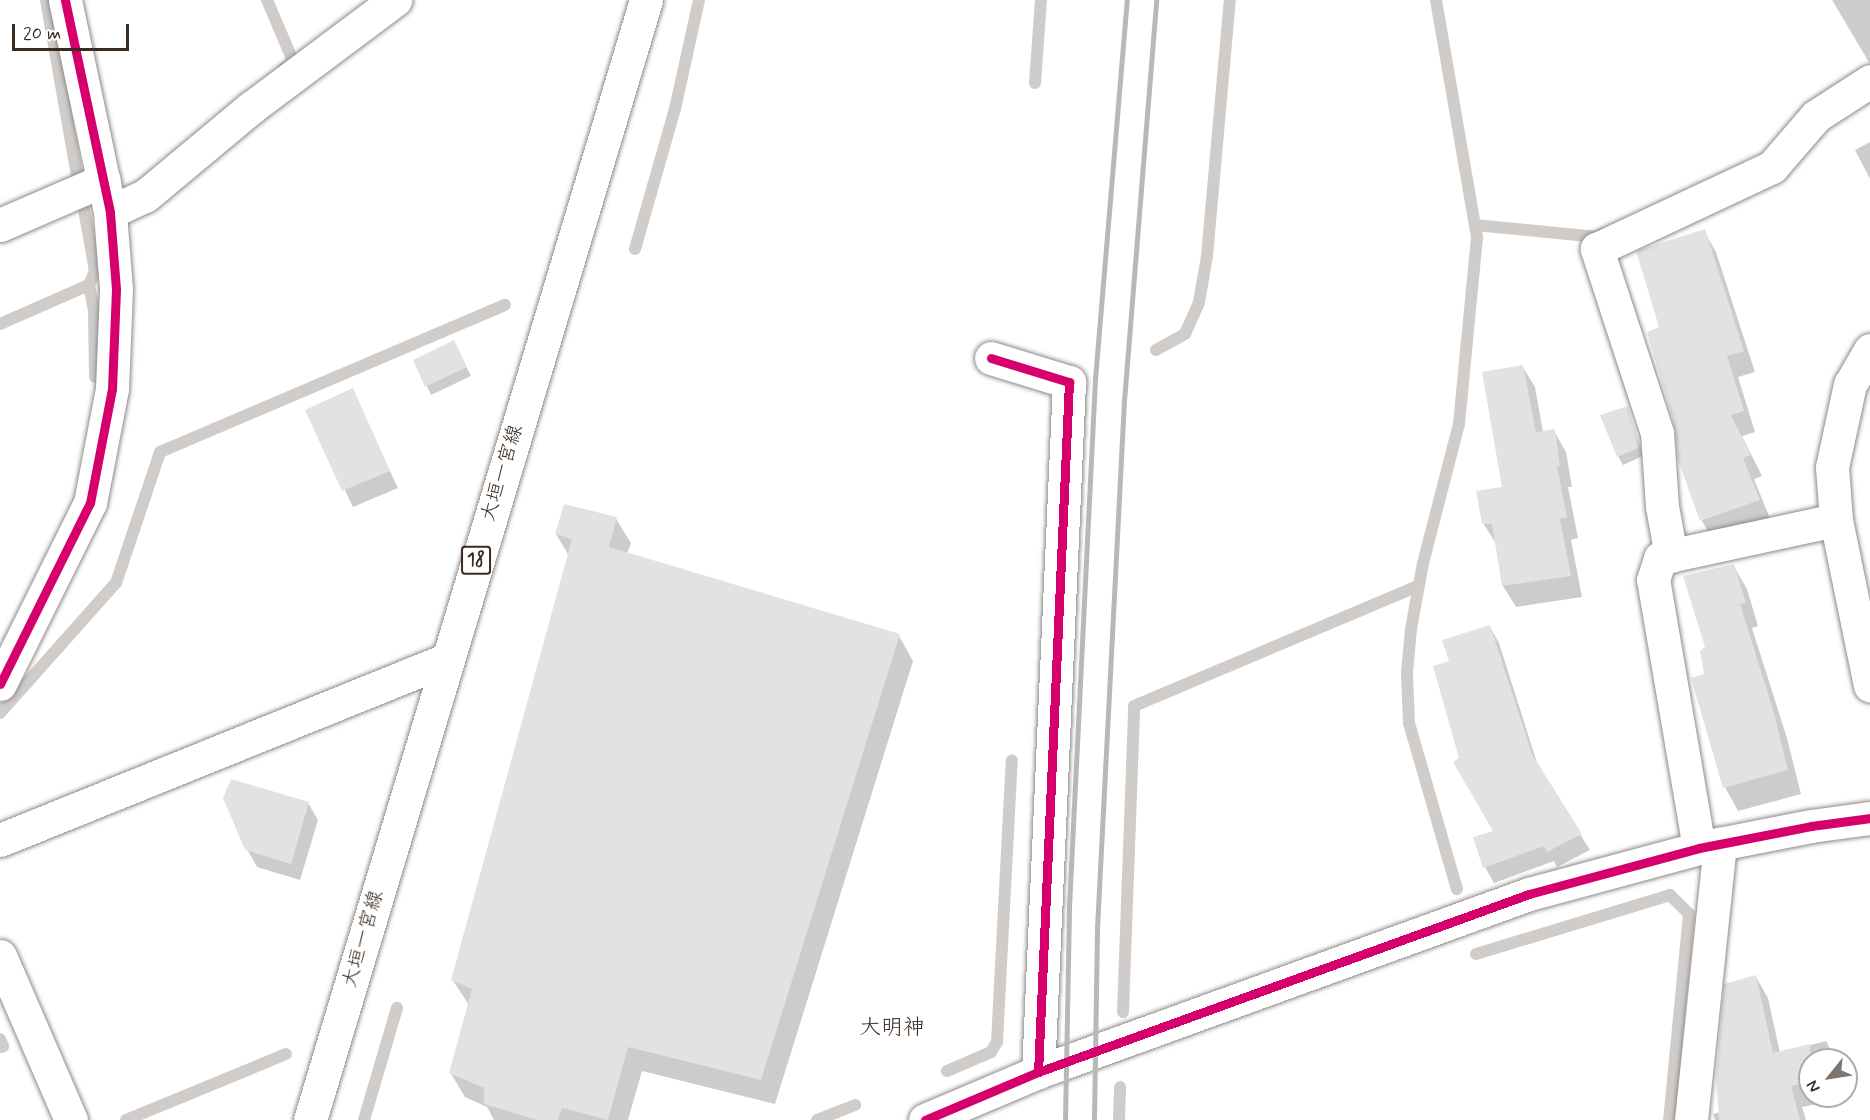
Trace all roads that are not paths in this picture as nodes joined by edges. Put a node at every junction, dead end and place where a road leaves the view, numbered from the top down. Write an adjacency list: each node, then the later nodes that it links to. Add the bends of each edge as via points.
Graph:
1 (65, 0): 5 (street)
2 (395, 0): 5 (street, via 252,108 145,196)
3 (646, 0): 11 (street, 大垣一宮線 / 18)
4 (1870, 81): 10 (street, via 1815,116 1772,167 1597,249 1657,433 1662,506)
5 (107, 196): 6 (street); 12 (street, via 116,289 112,389 90,503)
6 (0, 225)
7 (1870, 350): 9 (street, via 1850,384 1839,425 1832,467)
8 (991, 358): 18 (street, via 1069,382)
9 (1836, 520): 10 (street); 13 (street)
10 (1671, 556): 16 (street, via 1660,558 1653,580)
11 (446, 660): 15 (street); 20 (street, 大垣一宮線 / 18)
12 (0, 684)
13 (1870, 686)
14 (1870, 818): 16 (street)
15 (0, 840)
16 (1710, 846): 18 (street, via 1529,894); 22 (street)
17 (0, 956): 19 (street)
18 (1038, 1072): 21 (street)
19 (71, 1120)
20 (310, 1120)
21 (925, 1120)
22 (1691, 1120)

